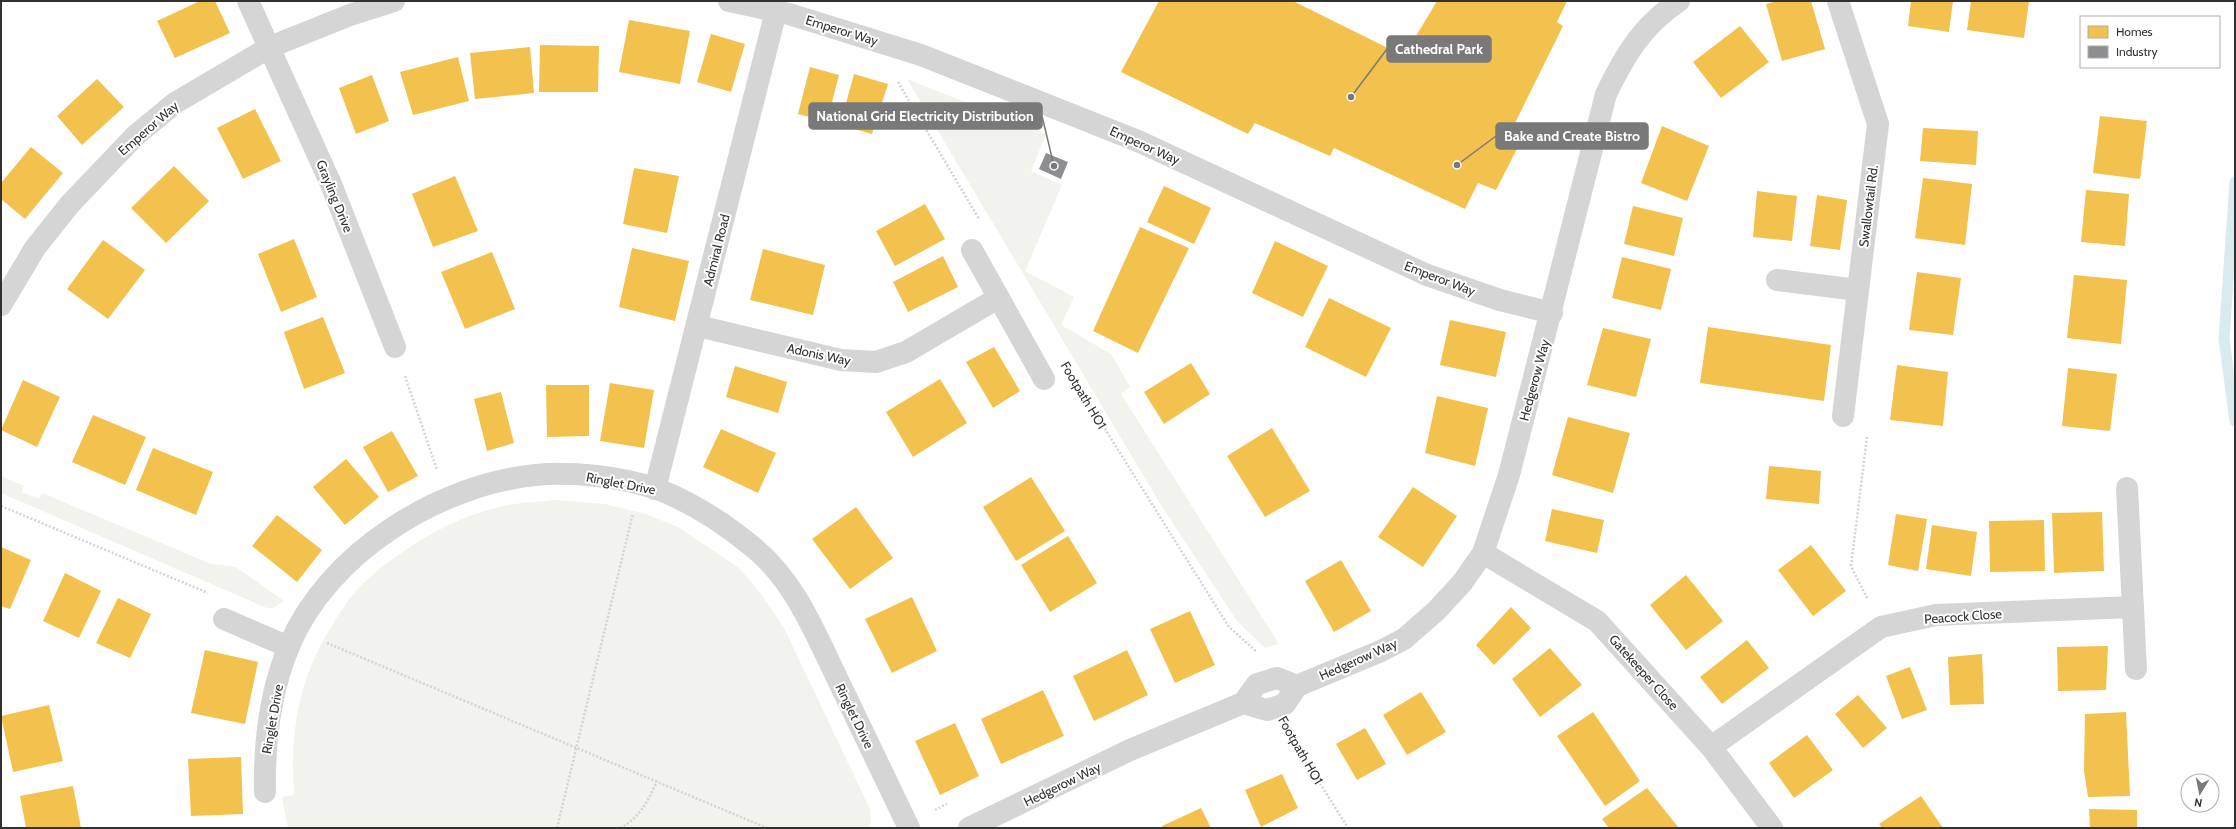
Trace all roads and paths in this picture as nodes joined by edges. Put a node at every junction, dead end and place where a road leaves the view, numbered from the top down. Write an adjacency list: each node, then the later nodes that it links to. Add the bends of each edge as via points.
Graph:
1 (248, 1): 7 (street, Grayling Drive)
2 (394, 1): 7 (street, Emperor Way, via 350,15)
3 (729, 1): 6 (street, Emperor Way)
4 (1679, 1): 15 (street, Hedgerow Way, via 1646,29 1624,57 1606,94)
5 (1838, 1): 12 (street, Swallowtail Rd., via 1878,124)
6 (776, 11): 15 (street, Emperor Way, via 863,35 921,55 1138,141 1427,275 1500,300); 16 (street, Admiral Road)
7 (270, 48): 14 (street, Emperor Way, via 175,103 135,136 70,204 35,248); 17 (street, Grayling Drive, via 331,184)
8 (897, 79): 9 (path)
9 (982, 223)
10 (972, 250): 13 (street)
11 (1777, 280): 12 (street)
12 (1858, 290): 20 (street, Swallowtail Rd.)
13 (998, 298): 16 (street, Adonis Way, via 906,352 876,362 841,360); 18 (street)
14 (1, 305)
15 (1552, 313): 25 (street, Hedgerow Way, via 1509,475)
16 (698, 326): 21 (street, Admiral Road)
17 (395, 347): 23 (path)
18 (1044, 379)
19 (1075, 380): 32 (path, Footpath HO1, via 1229,627 1259,654)
20 (1843, 416): 29 (path, via 1864,418 1867,438 1851,566)
21 (647, 487): 23 (street, Ringlet Drive, via 601,477 537,474 497,481); 37 (path); 41 (street, Ringlet Drive, via 676,497 713,517 754,548 790,588 805,610)
22 (2127, 488): 27 (street)
23 (447, 498): 30 (street, Ringlet Drive, via 413,515 373,541 347,564 321,594)
24 (1, 506): 26 (path)
25 (1483, 553): 33 (street, Hedgerow Way, via 1436,611 1404,639); 36 (street, Gatekeeper Close, via 1597,621)
26 (210, 594)
27 (2133, 607): 29 (street, Peacock Close, via 1936,615); 31 (street)
28 (224, 620): 30 (street)
29 (1881, 627): 36 (street, Peacock Close)
30 (293, 639): 37 (path); 39 (street, Ringlet Drive, via 276,688 269,723 264,756)
31 (2136, 668)
32 (1268, 680): 33 (street, via 1277,678); 34 (street, via 1257,684)
33 (1297, 686): 35 (street, via 1284,704)
34 (1243, 703): 35 (street, via 1267,710); 45 (street, Hedgerow Way, via 1130,750)
35 (1277, 706): 46 (path, Footpath HO1, via 1283,724)
36 (1711, 747): 47 (street, Gatekeeper Close)
37 (577, 748): 38 (path); 42 (path)
38 (657, 781): 43 (path, via 639,815); 44 (path)
39 (265, 792)
40 (948, 803): 41 (path)
41 (908, 826)
42 (557, 828)
43 (620, 828)
44 (767, 828)
45 (969, 828)
46 (1348, 828)
47 (1772, 828)

